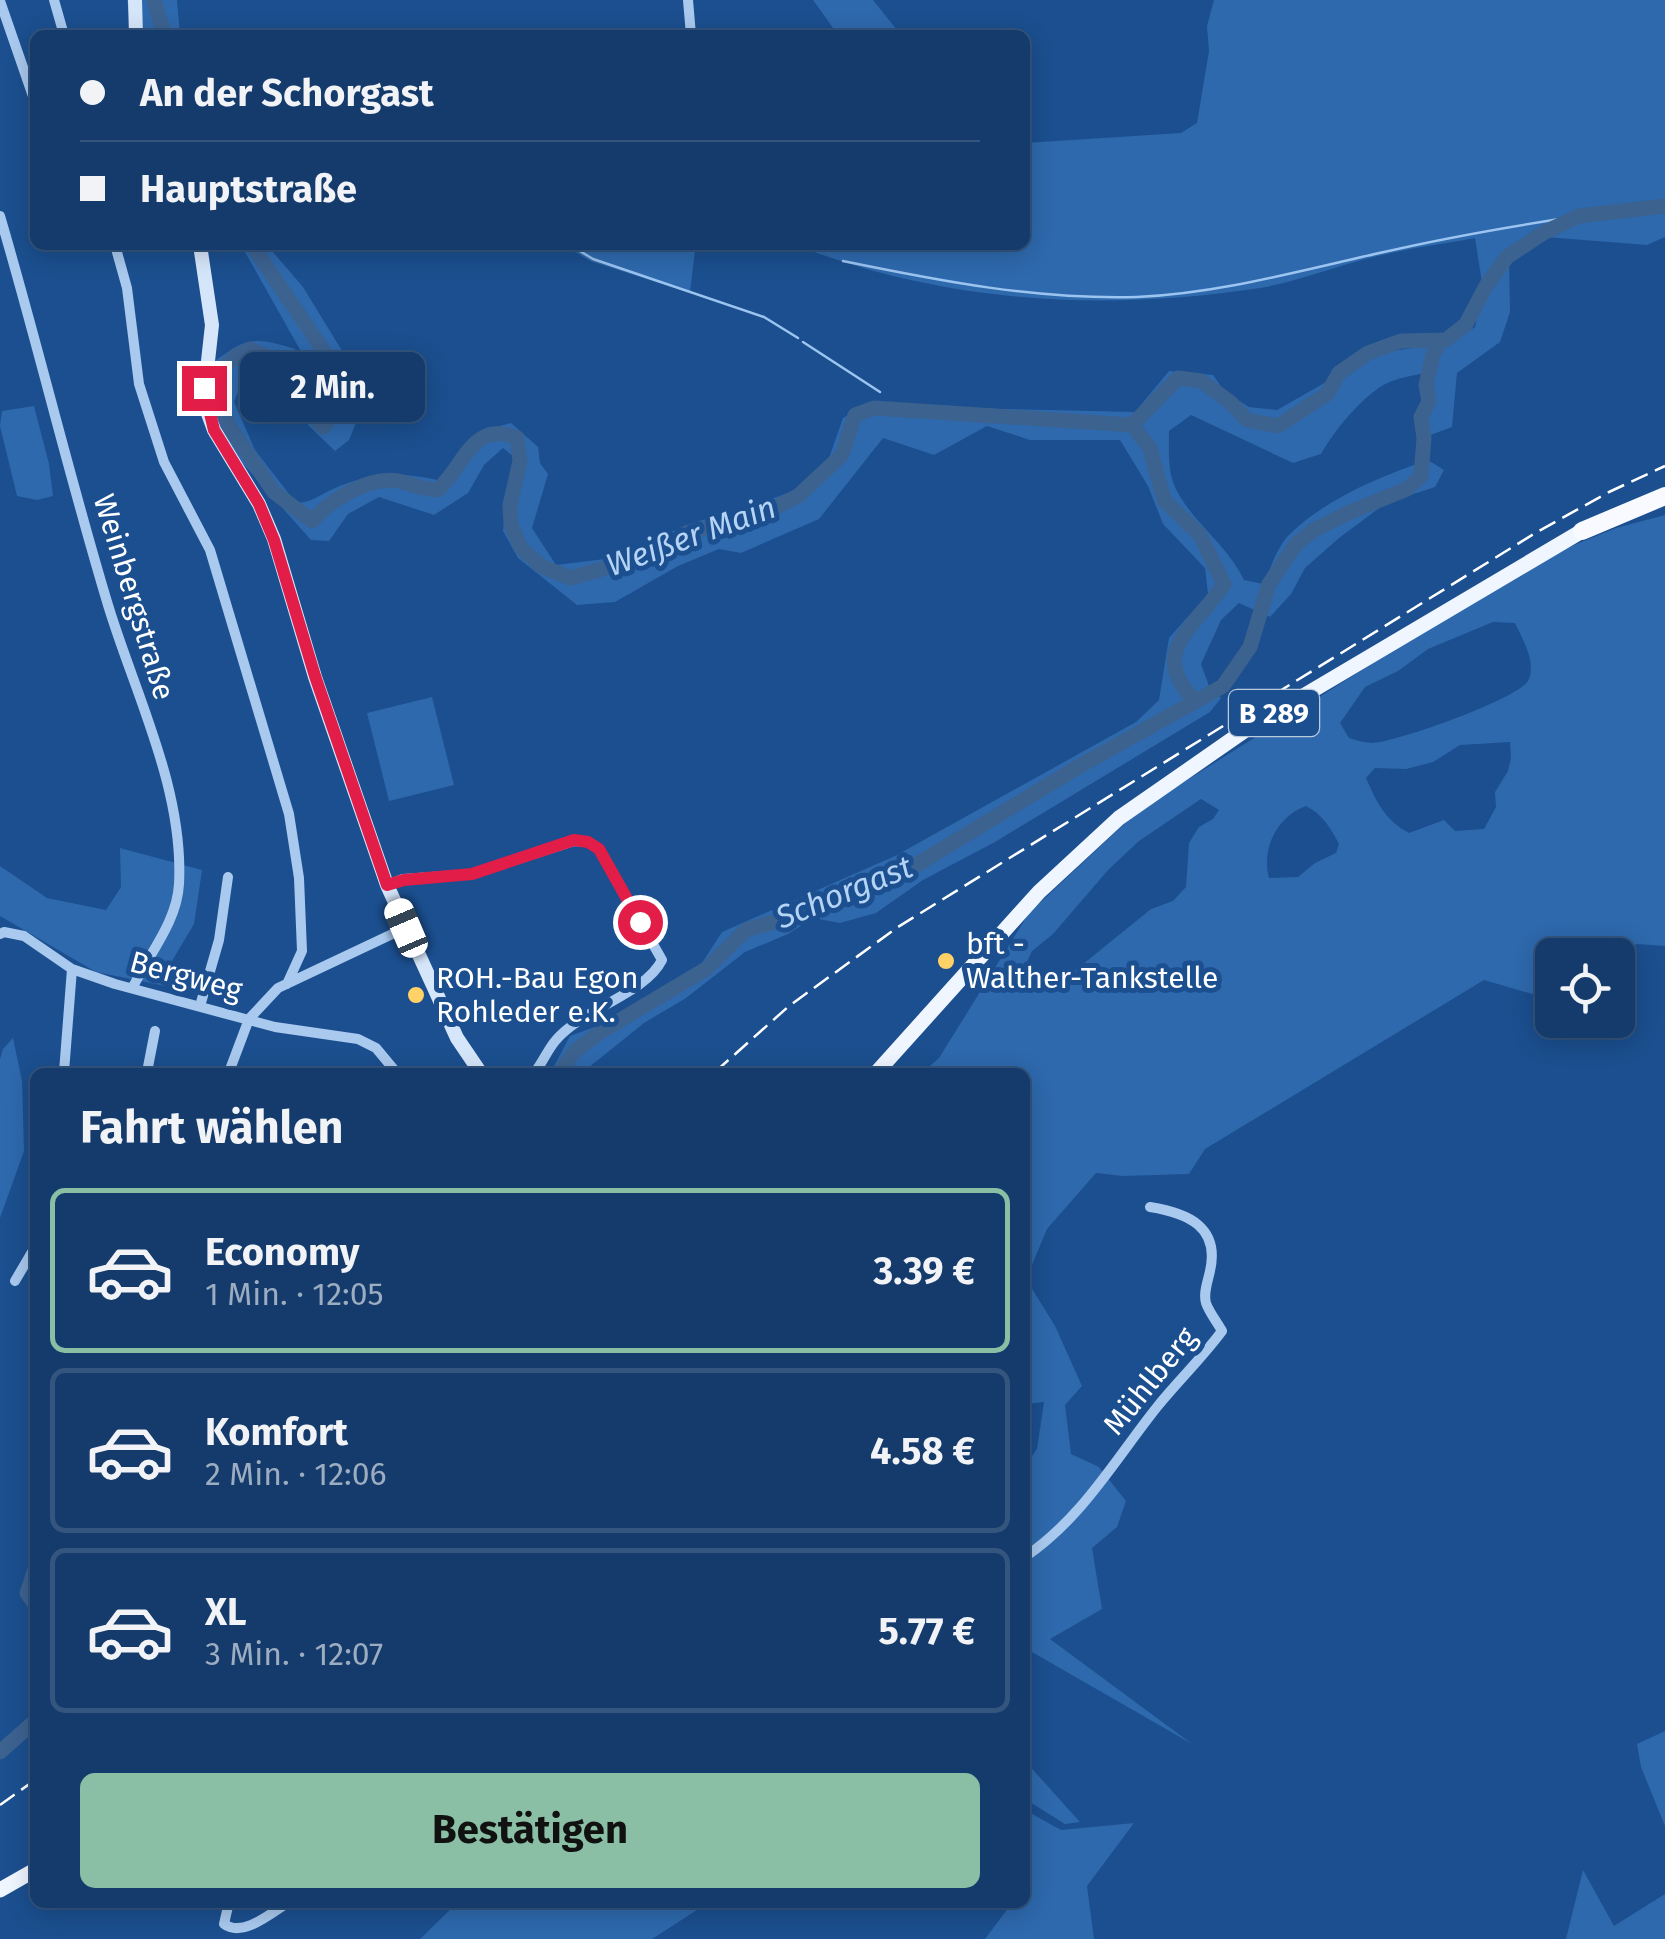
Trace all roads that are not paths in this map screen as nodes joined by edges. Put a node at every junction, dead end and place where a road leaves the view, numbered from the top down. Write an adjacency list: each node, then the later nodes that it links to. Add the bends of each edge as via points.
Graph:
1 (54, 0): 5 (street)
2 (135, 0): 6 (main road)
3 (688, 0): 7 (street)
4 (0, 1): 8 (street)
5 (63, 30)
6 (136, 30)
7 (691, 30)
8 (30, 88)
9 (0, 216): 22 (street, Weinbergstraße, via 179,849 179,889 170,918)
10 (116, 250): 18 (street, via 139,384 164,462 210,550 289,814)
11 (201, 250): 15 (main road, via 212,325 206,408 274,540)
12 (1665, 496): 13 (highway, B 289)
13 (1582, 531): 32 (main road, B 289, via 1161,787 1085,848)
14 (228, 877): 23 (street)
15 (387, 885): 16 (main road); 31 (street, via 472,874 574,840 599,849 662,960 556,1040)
16 (406, 928): 19 (street, Bergweg); 30 (main road)
17 (0, 934): 20 (street, Bergweg, via 24,936)
18 (302, 951): 19 (street); 21 (street)
19 (326, 965): 21 (street, Bergweg)
20 (72, 969): 22 (street, Bergweg); 26 (street)
21 (287, 984): 24 (street, Bergweg)
22 (133, 987): 23 (street, Bergweg)
23 (200, 1006): 24 (street, Bergweg)
24 (248, 1019): 28 (street); 29 (street, via 358,1040 376,1048)
25 (155, 1032): 27 (street)
26 (64, 1068)
27 (148, 1068)
28 (230, 1068)
29 (393, 1068)
30 (477, 1068)
31 (538, 1068)
32 (881, 1068)
33 (1150, 1207): 36 (street, Mühlberg, via 1184,1214 1212,1242 1205,1297 1222,1330 1096,1492)
34 (30, 1256): 35 (street)
35 (15, 1281)
36 (1030, 1554)
37 (30, 1873): 38 (main road)
38 (0, 1890)
39 (228, 1908): 40 (street, via 224,1924 240,1930)
40 (278, 1908)

